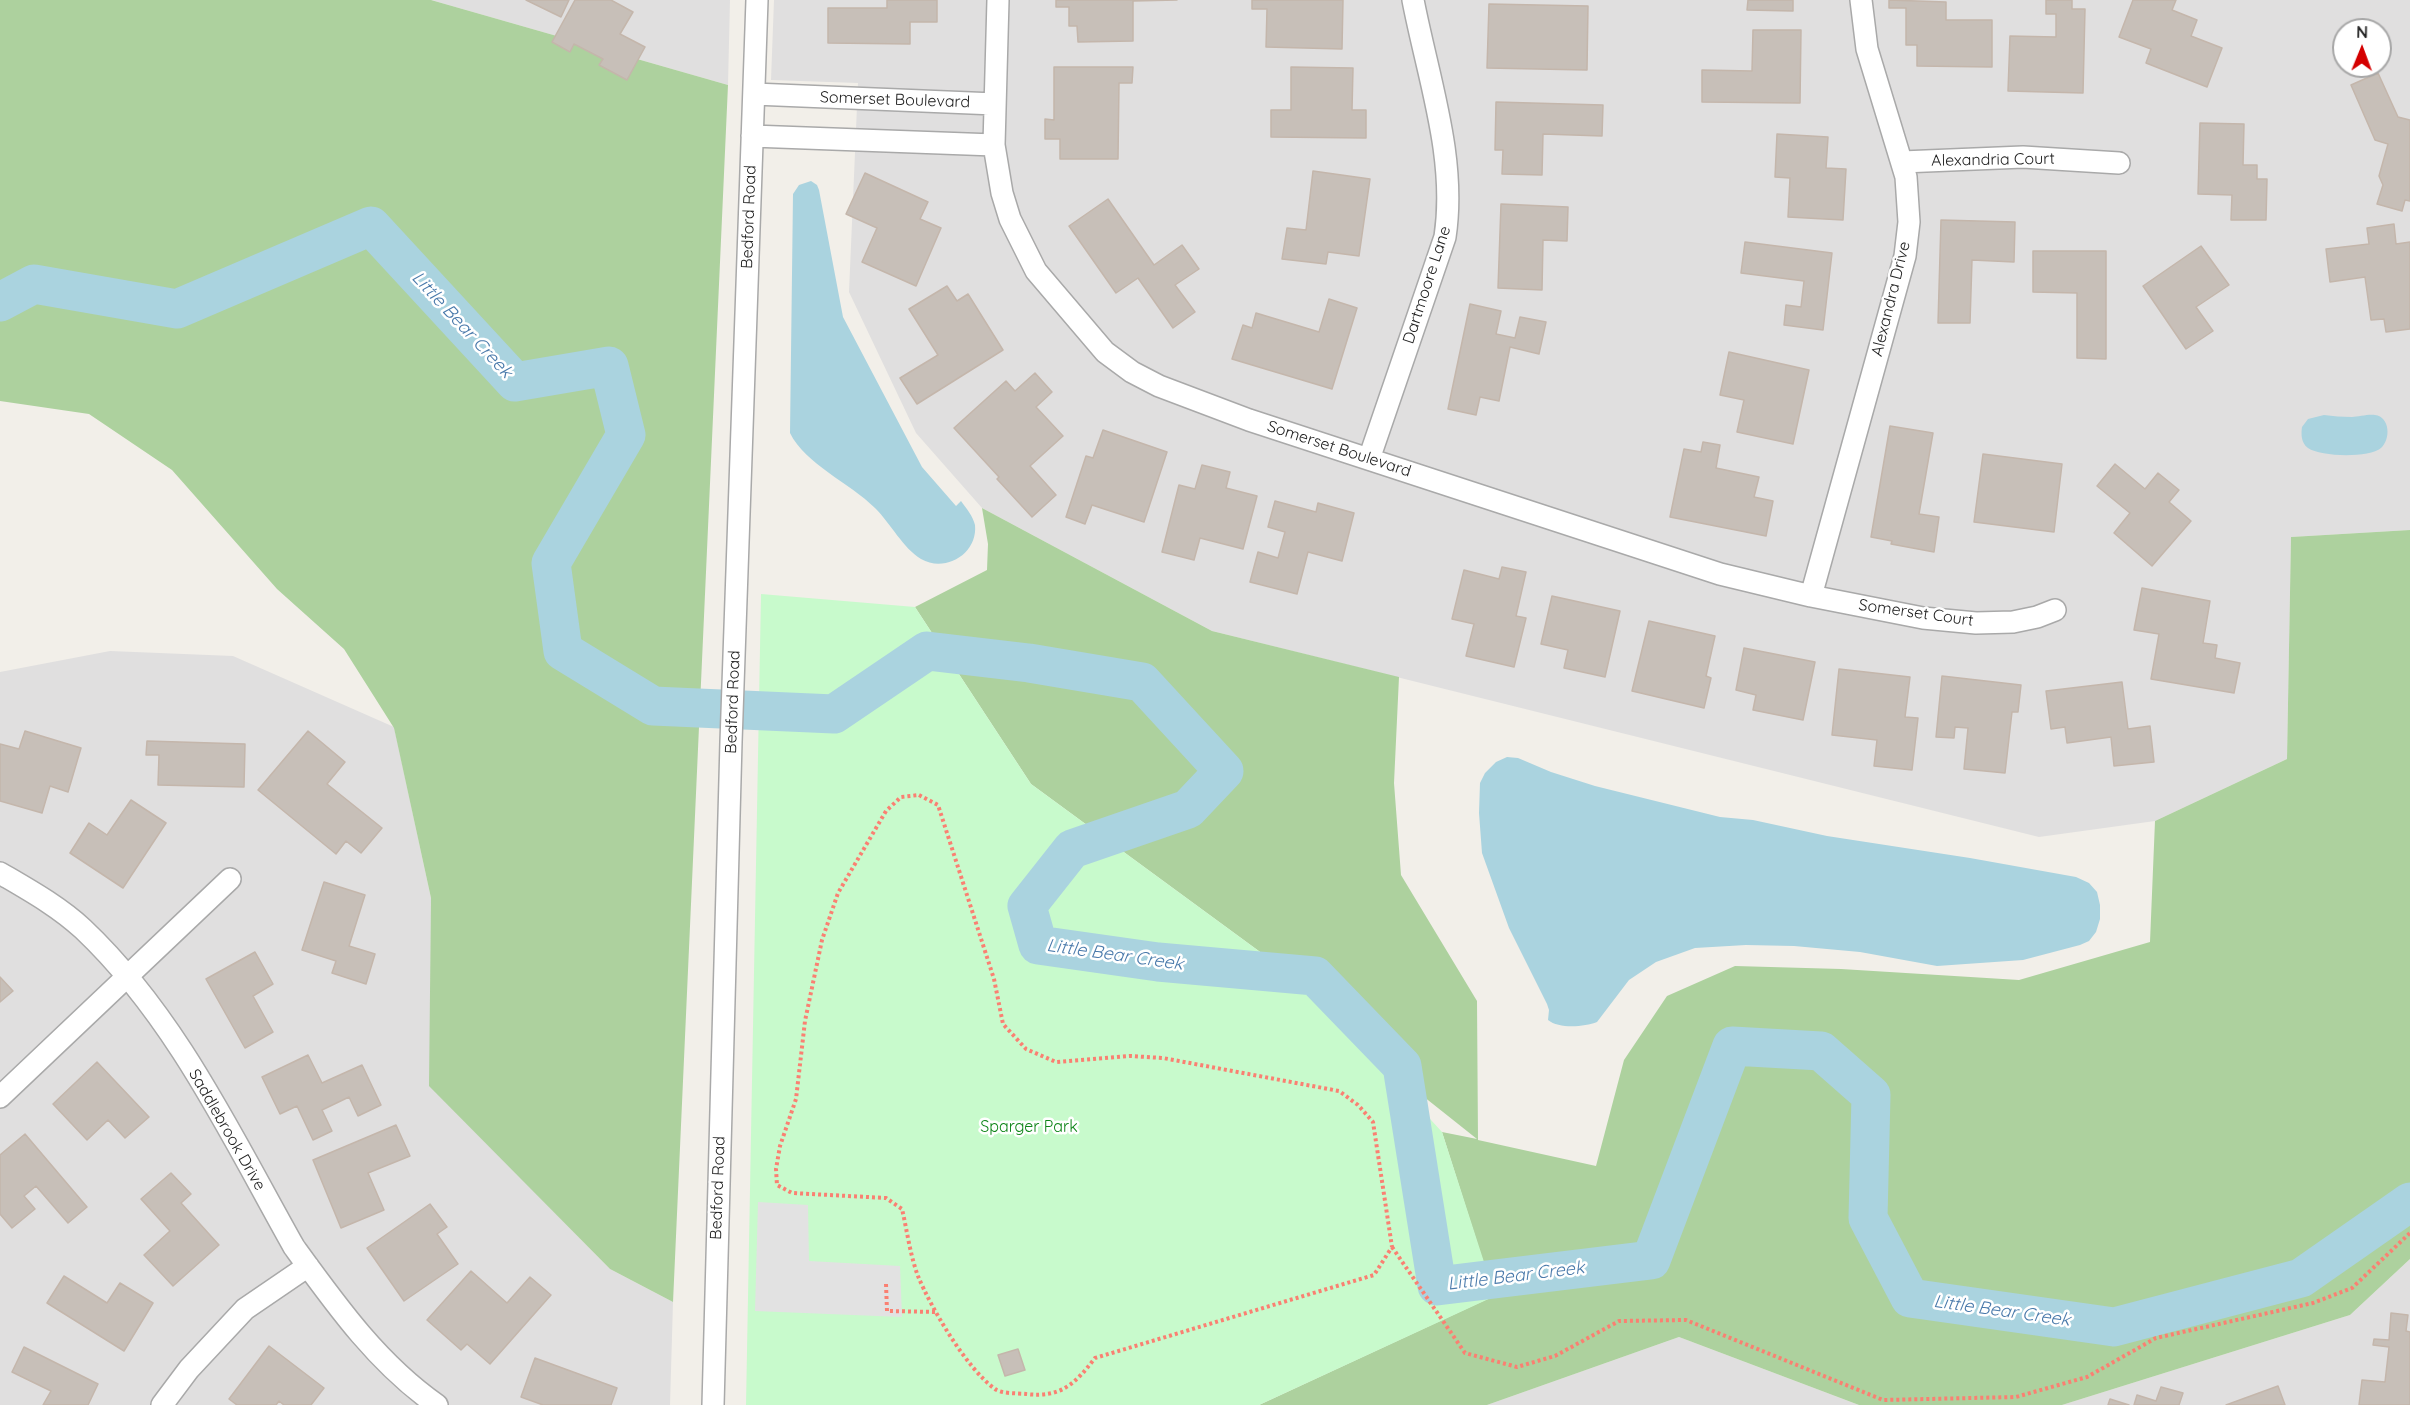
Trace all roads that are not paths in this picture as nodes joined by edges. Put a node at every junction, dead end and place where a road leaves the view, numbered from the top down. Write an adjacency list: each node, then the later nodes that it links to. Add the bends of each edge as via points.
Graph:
1 (757, 0): 5 (street, Bedford Road)
2 (998, 0): 6 (street)
3 (1413, 0): 11 (street, Dartmoore Lane, via 1444,143 1449,214 1445,237)
4 (1861, 0): 9 (street, Alexandra Drive, via 1867,49)
5 (754, 94): 6 (street, Somerset Boulevard); 7 (street, Bedford Road)
6 (995, 104): 8 (street, Somerset Boulevard)
7 (752, 136): 8 (street); 21 (street, Bedford Road)
8 (994, 145): 11 (street, Somerset Boulevard, via 1010,219 1036,272 1105,352 1159,386)
9 (1902, 162): 10 (street, Alexandria Court, via 2023,156); 12 (street, Alexandra Drive, via 1909,222 1905,256)
10 (2120, 163)
11 (1369, 459): 12 (street, Somerset Boulevard, via 1720,574)
12 (1811, 597): 13 (street, Somerset Court, via 1923,618 1976,622 2013,622)
13 (2055, 610)
14 (0, 873): 16 (street, Saddlebrook Drive, via 42,897 82,928)
15 (230, 879): 16 (street)
16 (128, 976): 17 (street); 18 (street, Saddlebrook Drive, via 179,1045)
17 (0, 1097)
18 (308, 1266): 19 (street, via 245,1309 189,1369); 20 (street, Saddlebrook Drive, via 354,1328 409,1386)
19 (162, 1405)
20 (436, 1405)
21 (713, 1405)

